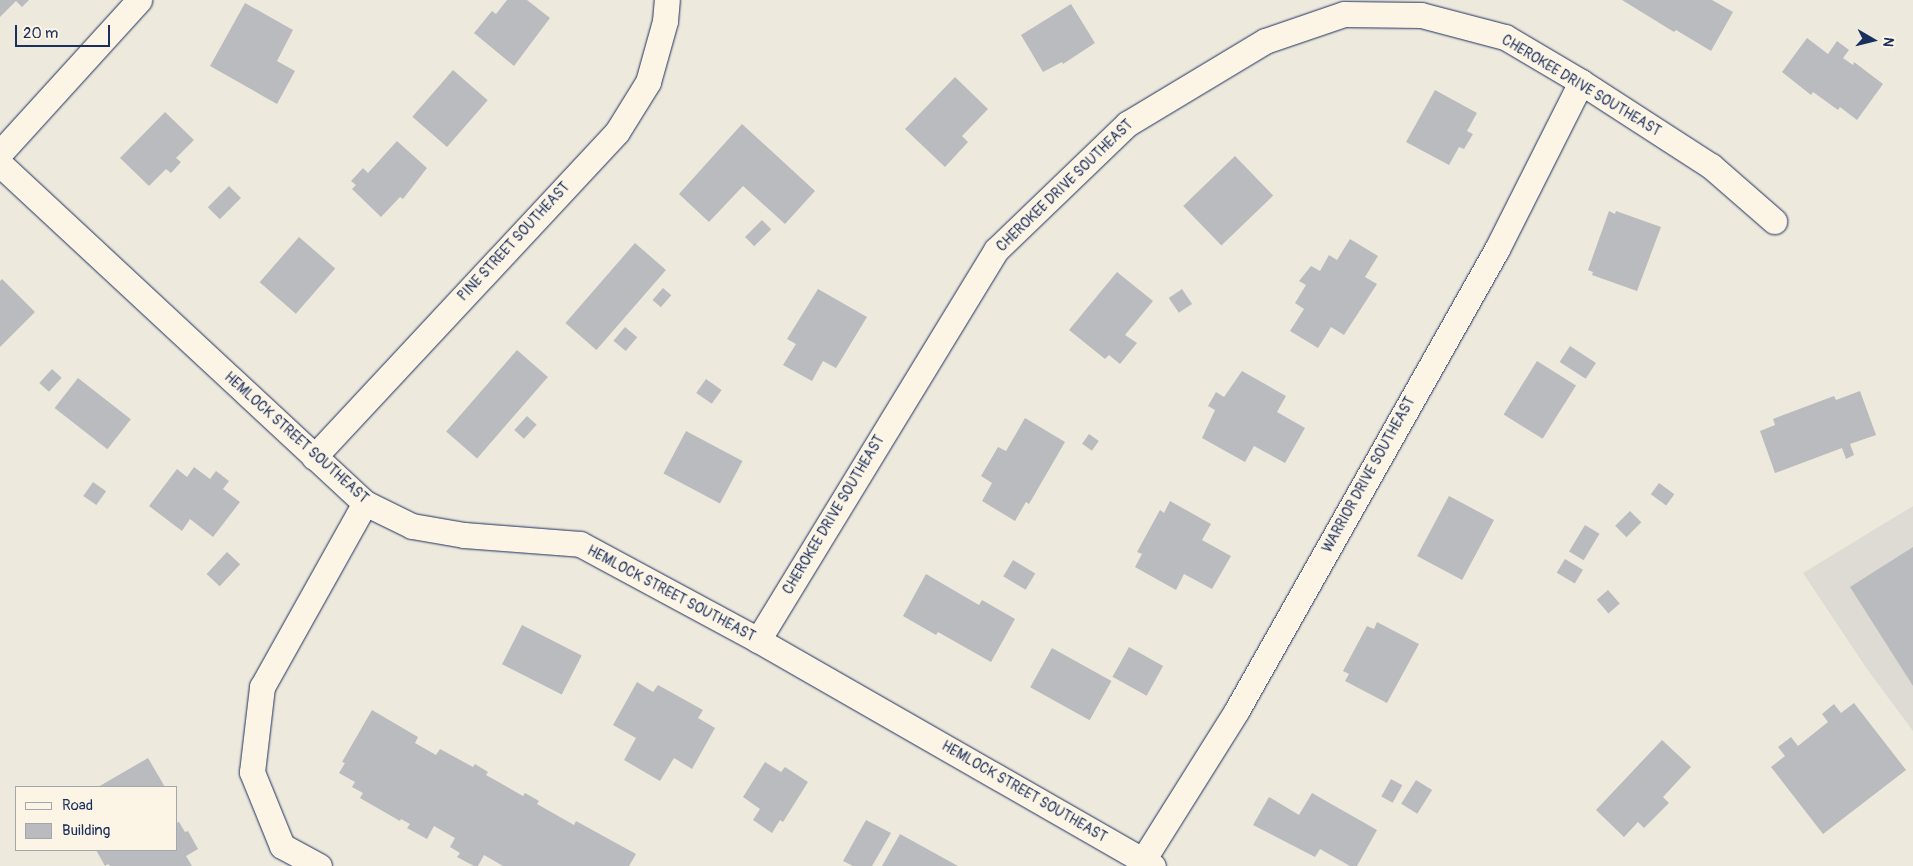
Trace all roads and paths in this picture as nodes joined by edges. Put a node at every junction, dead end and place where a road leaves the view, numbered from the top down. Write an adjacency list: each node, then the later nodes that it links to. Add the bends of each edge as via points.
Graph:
1 (139, 0): 4 (street)
2 (667, 0): 7 (street, PINE STREET SOUTHEAST, via 665,20 648,82 616,132)
3 (1581, 82): 6 (street, CHEROKEE DRIVE SOUTHEAST, via 1711,166); 9 (street, CHEROKEE DRIVE SOUTHEAST, via 1505,37 1421,15 1344,14 1265,41 1127,124 996,250); 10 (street, WARRIOR DRIVE SOUTHEAST, via 1487,266)
4 (0, 153)
5 (0, 164): 7 (street, HEMLOCK STREET SOUTHEAST)
6 (1774, 221)
7 (314, 457): 8 (street, HEMLOCK STREET SOUTHEAST)
8 (365, 502): 9 (street, HEMLOCK STREET SOUTHEAST, via 412,526 464,535 580,544); 11 (street, via 262,687 252,772 282,846)
9 (758, 640): 10 (street, HEMLOCK STREET SOUTHEAST)
10 (1148, 863)
11 (318, 866)

